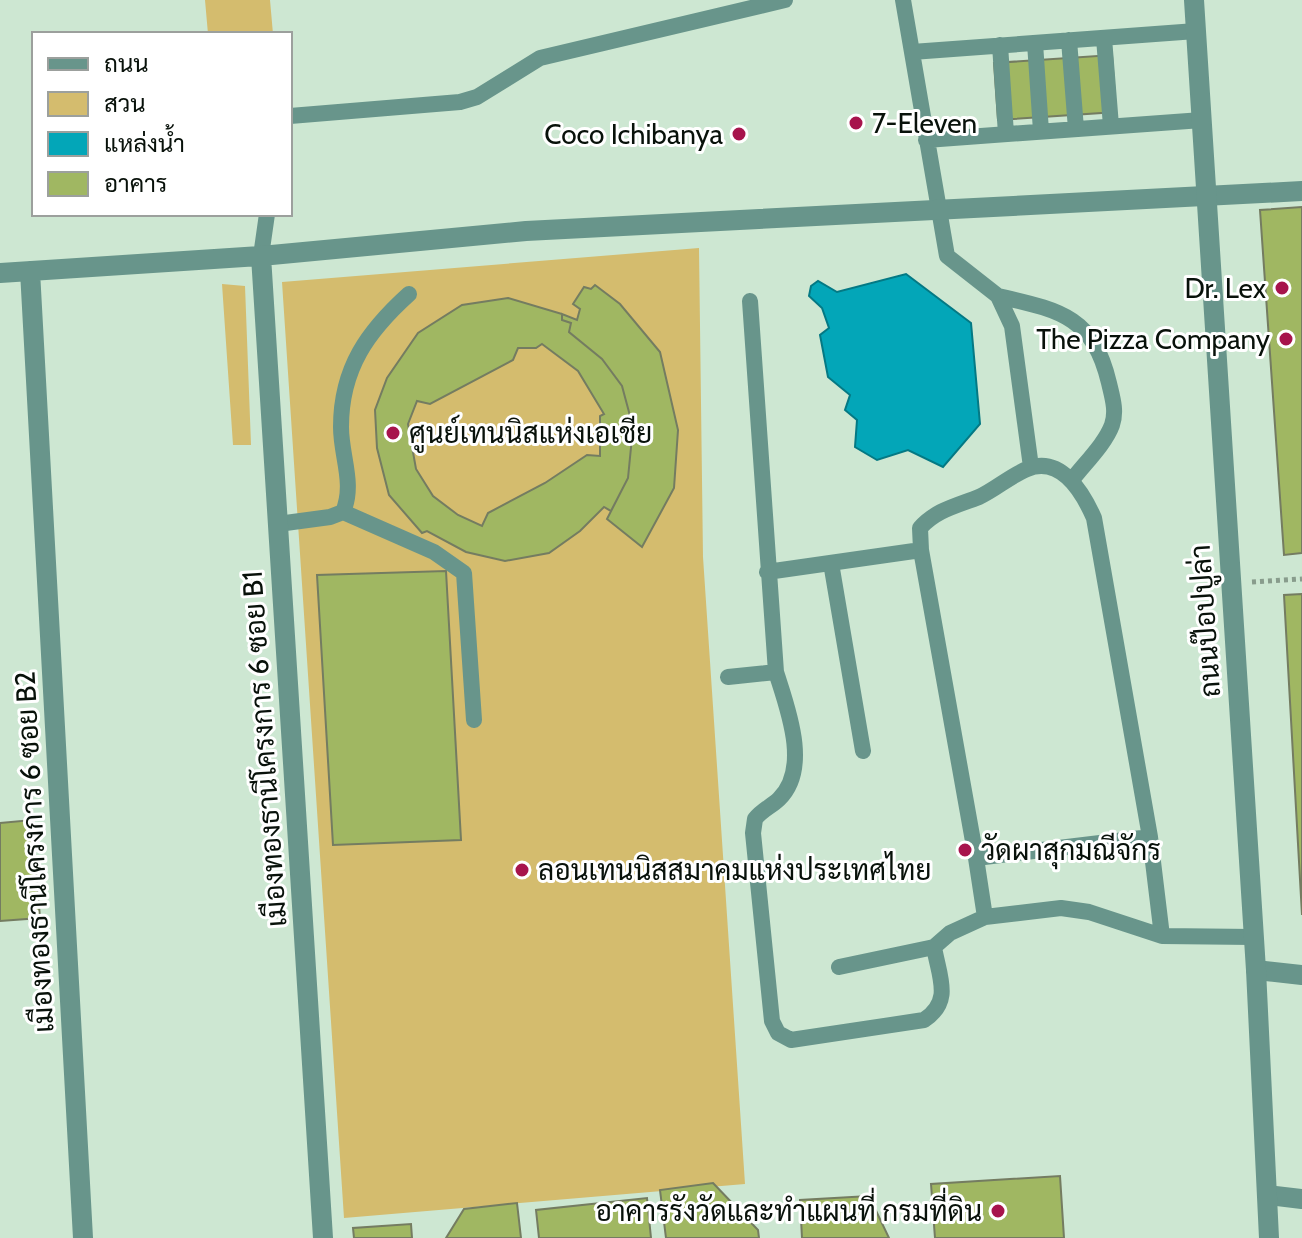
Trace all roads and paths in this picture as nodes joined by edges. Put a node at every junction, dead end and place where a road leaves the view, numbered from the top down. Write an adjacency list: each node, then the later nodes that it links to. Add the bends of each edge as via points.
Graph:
1 (785, 0): 10 (lane, via 540,58 460,102)
2 (903, 0): 9 (lane)
3 (1194, 0): 4 (street, ถนนป๊อปปูล่า)
4 (1196, 31): 5 (lane); 11 (street, ถนนป๊อปปูล่า)
5 (1104, 38): 6 (lane); 12 (lane)
6 (1069, 40): 7 (lane); 13 (lane)
7 (1035, 43): 8 (lane); 14 (lane)
8 (1000, 45): 9 (lane); 15 (lane)
9 (912, 52): 16 (lane)
10 (292, 116)
11 (1202, 120): 12 (lane); 18 (street, ถนนป๊อปปูล่า)
12 (1111, 126): 13 (lane)
13 (1076, 129): 14 (lane)
14 (1041, 131): 15 (lane)
15 (1006, 134): 16 (lane)
16 (926, 140): 19 (lane)
17 (1302, 191): 18 (street)
18 (1206, 194): 19 (street); 35 (street, ถนนป๊อปปูล่า)
19 (940, 212): 21 (street, via 526,231); 25 (lane, via 947,256)
20 (267, 216): 21 (lane)
21 (261, 256): 22 (street); 30 (street, เมืองทองธานีโครงการ 6 ซอย B1)
22 (30, 271): 23 (street); 51 (street, เมืองทองธานีโครงการ 6 ซอย B2)
23 (0, 273)
24 (409, 294): 29 (lane, via 377,323 357,354 348,381 341,427 349,498)
25 (998, 296): 27 (lane, via 1012,326); 28 (lane, via 1068,315 1087,333 1105,364 1115,407 1112,425)
26 (750, 301): 33 (lane)
27 (1031, 467): 28 (lane, via 1056,470); 31 (lane, via 982,495 932,514 920,528)
28 (1072, 480): 40 (lane, via 1094,518)
29 (343, 512): 30 (lane); 38 (lane, via 434,552 464,573)
30 (278, 524): 52 (street, เมืองทองธานีโครงการ 6 ซอย B1)
31 (921, 550): 32 (lane); 41 (lane)
32 (831, 563): 33 (lane); 39 (lane)
33 (767, 572): 36 (lane)
34 (1302, 579): 35 (path)
35 (1231, 583): 44 (street, ถนนป๊อปปูล่า)
36 (776, 672): 37 (lane); 45 (lane, via 795,742 791,779 780,798 755,819 753,833 772,1021 778,1033 791,1040 924,1020 943,1001)
37 (728, 677)
38 (474, 720)
39 (863, 751)
40 (1150, 837): 41 (lane); 43 (lane)
41 (976, 858): 42 (lane)
42 (985, 917): 43 (lane, via 1061,908); 45 (lane)
43 (1162, 936): 44 (lane)
44 (1253, 937): 47 (street, ถนนป๊อปปูล่า)
45 (934, 947): 46 (lane)
46 (839, 967)
47 (1256, 970): 48 (street); 49 (street, ถนนป๊อปปูล่า)
48 (1302, 975)
49 (1268, 1195): 50 (street); 53 (street, ถนนป๊อปปูล่า)
50 (1302, 1199)
51 (83, 1238)
52 (323, 1238)
53 (1269, 1238)

